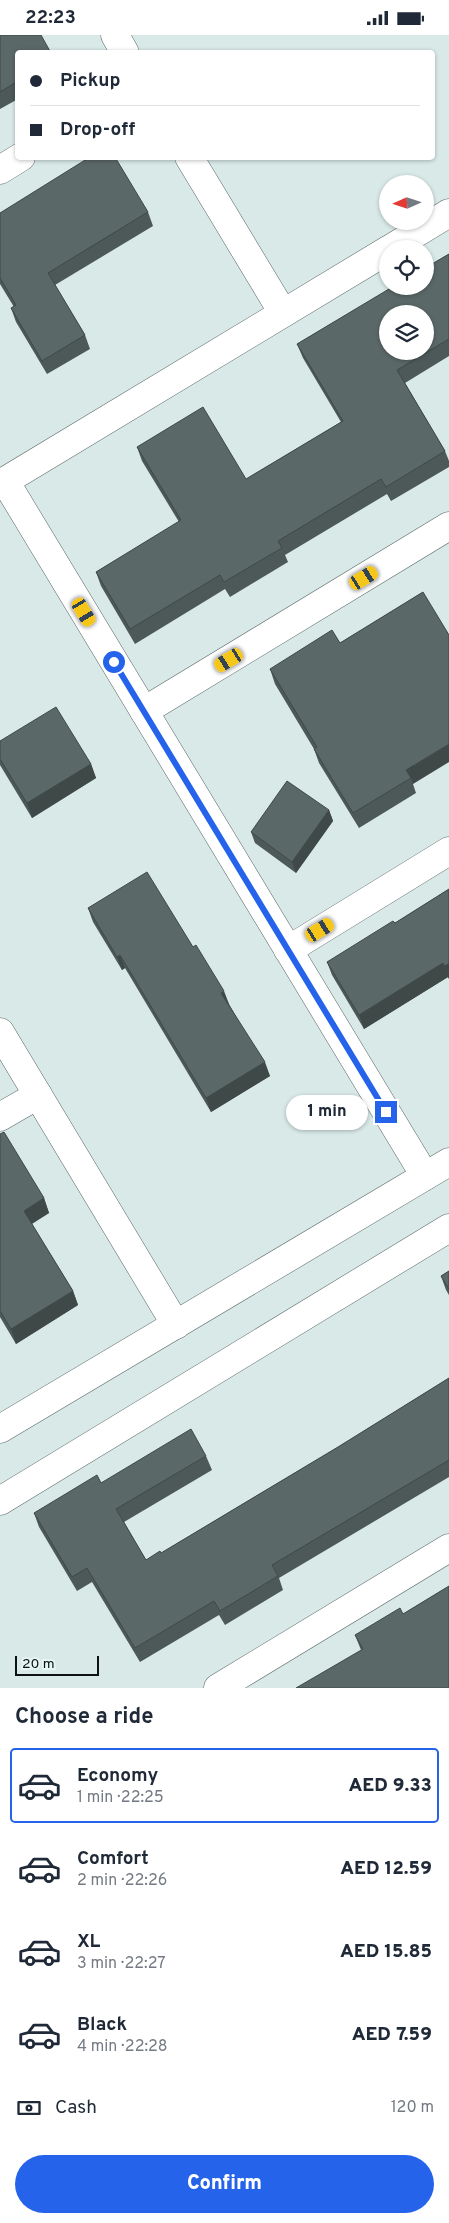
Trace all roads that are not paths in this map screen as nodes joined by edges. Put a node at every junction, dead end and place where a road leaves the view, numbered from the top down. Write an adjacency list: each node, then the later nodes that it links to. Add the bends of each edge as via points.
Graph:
1 (115, 35): 2 (street)
2 (123, 50)
3 (16, 160): 5 (street)
4 (191, 160): 9 (street)
5 (0, 170)
6 (449, 213): 7 (street)
7 (405, 240)
8 (379, 256): 9 (street)
9 (284, 313): 10 (street)
10 (2, 482): 12 (street)
11 (449, 526): 12 (street)
12 (144, 711): 14 (street)
13 (449, 851): 14 (street)
14 (288, 950): 19 (street)
15 (0, 1032): 16 (street)
16 (38, 1095): 17 (street); 21 (street)
17 (0, 1117)
18 (449, 1162): 19 (street)
19 (425, 1176): 21 (street)
20 (449, 1228): 23 (street)
21 (176, 1325): 22 (street)
22 (0, 1429)
23 (0, 1501)
24 (449, 1548): 25 (street)
25 (218, 1688)

